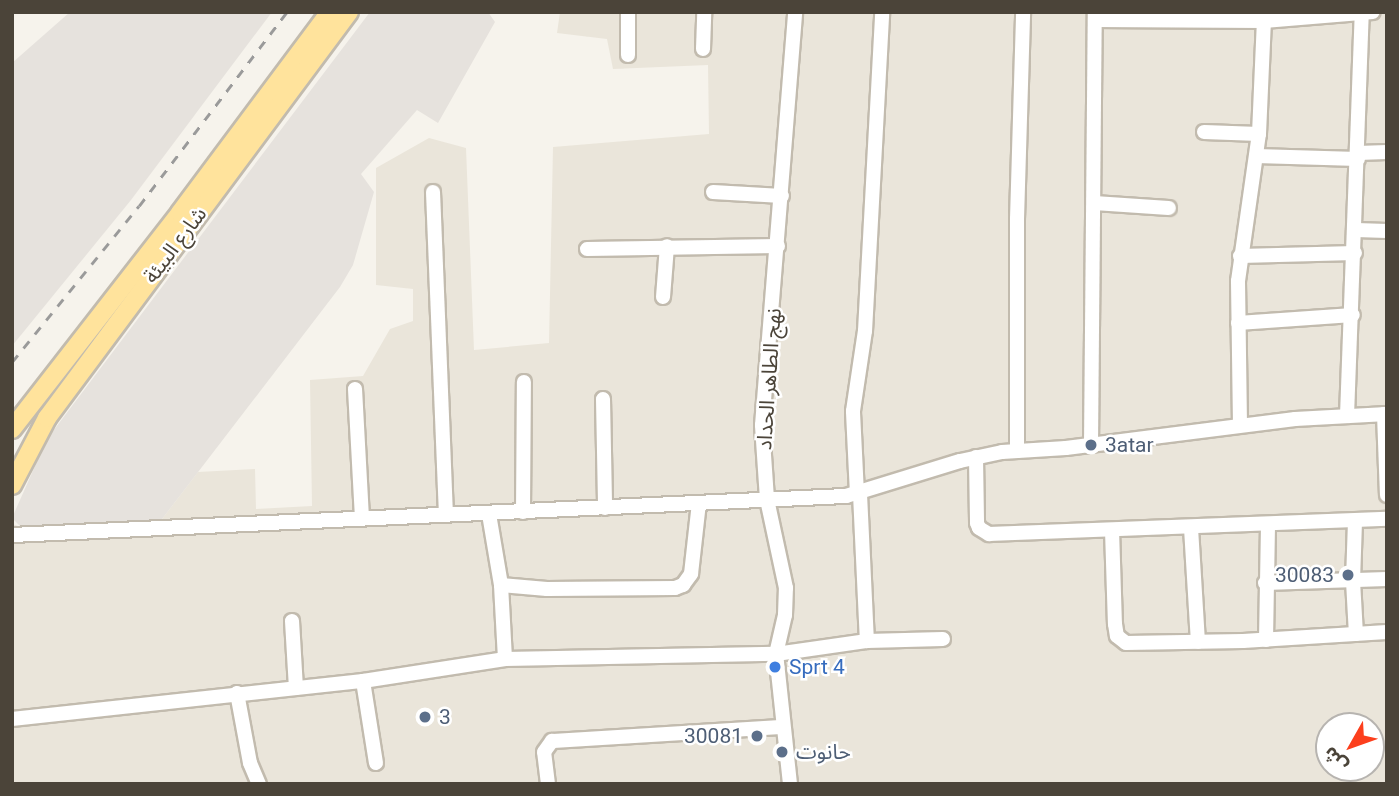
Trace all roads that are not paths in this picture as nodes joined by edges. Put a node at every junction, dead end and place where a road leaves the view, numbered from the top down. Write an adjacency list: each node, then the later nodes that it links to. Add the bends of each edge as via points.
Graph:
1 (330, 12): 13 (main road, شارع البيئة)
2 (349, 12): 13 (main road, شارع البيئة)
3 (628, 12): 12 (street)
4 (704, 12): 11 (street)
5 (795, 12): 21 (street, نهج الطاهر الحداد)
6 (882, 12): 46 (street, via 866,322 853,411)
7 (1023, 12): 43 (street)
8 (1366, 13): 10 (street); 18 (street)
9 (1095, 16): 10 (street); 22 (street)
10 (1271, 18): 15 (street)
11 (702, 49)
12 (628, 55)
13 (280, 92): 34 (main road, شارع البيئة)
14 (1204, 132): 15 (street)
15 (1259, 134): 17 (street)
16 (1387, 152): 18 (street)
17 (1256, 156): 18 (street); 30 (street)
18 (1358, 156): 24 (street)
19 (433, 192): 53 (street)
20 (713, 192): 21 (street)
21 (782, 196): 27 (street, نهج الطاهر الحداد)
22 (1094, 203): 23 (street); 42 (street)
23 (1169, 208)
24 (1356, 230): 25 (street); 29 (street)
25 (1387, 231)
26 (667, 246): 27 (street); 28 (street); 31 (street)
27 (778, 246): 48 (street, نهج الطاهر الحداد, via 762,425)
28 (587, 249)
29 (1355, 253): 30 (street); 32 (street)
30 (1240, 256): 33 (street)
31 (663, 297)
32 (1353, 315): 33 (street); 39 (street)
33 (1238, 323): 40 (street)
34 (77, 362): 41 (main road, شارع البيئة); 45 (main road, شارع البيئة)
35 (524, 382): 51 (street)
36 (355, 389): 54 (street)
37 (603, 399): 50 (street)
38 (1385, 414): 39 (street); 47 (street)
39 (1347, 416): 40 (street)
40 (1240, 425): 42 (street)
41 (12, 429)
42 (1091, 445): 43 (street)
43 (1017, 451): 44 (street)
44 (976, 457): 46 (street); 59 (street, via 976,514 984,532)
45 (12, 485)
46 (859, 494): 48 (street); 70 (street)
47 (1387, 495)
48 (767, 499): 49 (street); 72 (street, نهج الطاهر الحداد, via 786,588)
49 (699, 503): 50 (street); 64 (street, via 691,574 675,589)
50 (605, 508): 51 (street)
51 (523, 512): 52 (street)
52 (489, 514): 53 (street); 64 (street)
53 (446, 516): 54 (street)
54 (362, 517): 60 (street)
55 (1387, 519): 56 (street)
56 (1355, 520): 57 (street); 62 (street)
57 (1268, 525): 58 (street); 63 (street)
58 (1191, 528): 59 (street); 71 (street)
59 (1112, 530): 71 (street, via 1117,636 1132,644)
60 (12, 535)
61 (1387, 579): 62 (street)
62 (1353, 581): 63 (street); 67 (street)
63 (1265, 583): 69 (street)
64 (501, 585): 73 (street)
65 (292, 621): 75 (street)
66 (1387, 632): 67 (street)
67 (1356, 634): 69 (street)
68 (943, 639): 70 (street)
69 (1266, 640): 71 (street)
70 (867, 641): 72 (street)
71 (1198, 642)
72 (776, 654): 73 (street); 78 (street, نهج الطاهر الحداد)
73 (505, 659): 74 (street)
74 (363, 681): 75 (street); 79 (street)
75 (296, 688): 76 (street)
76 (237, 694): 77 (street); 80 (street, via 250,763)
77 (12, 719)
78 (782, 727): 81 (street, via 552,741 544,752); 82 (street, نهج الطاهر الحداد)
79 (376, 763)
80 (260, 784)
81 (548, 784)
82 (790, 784)

